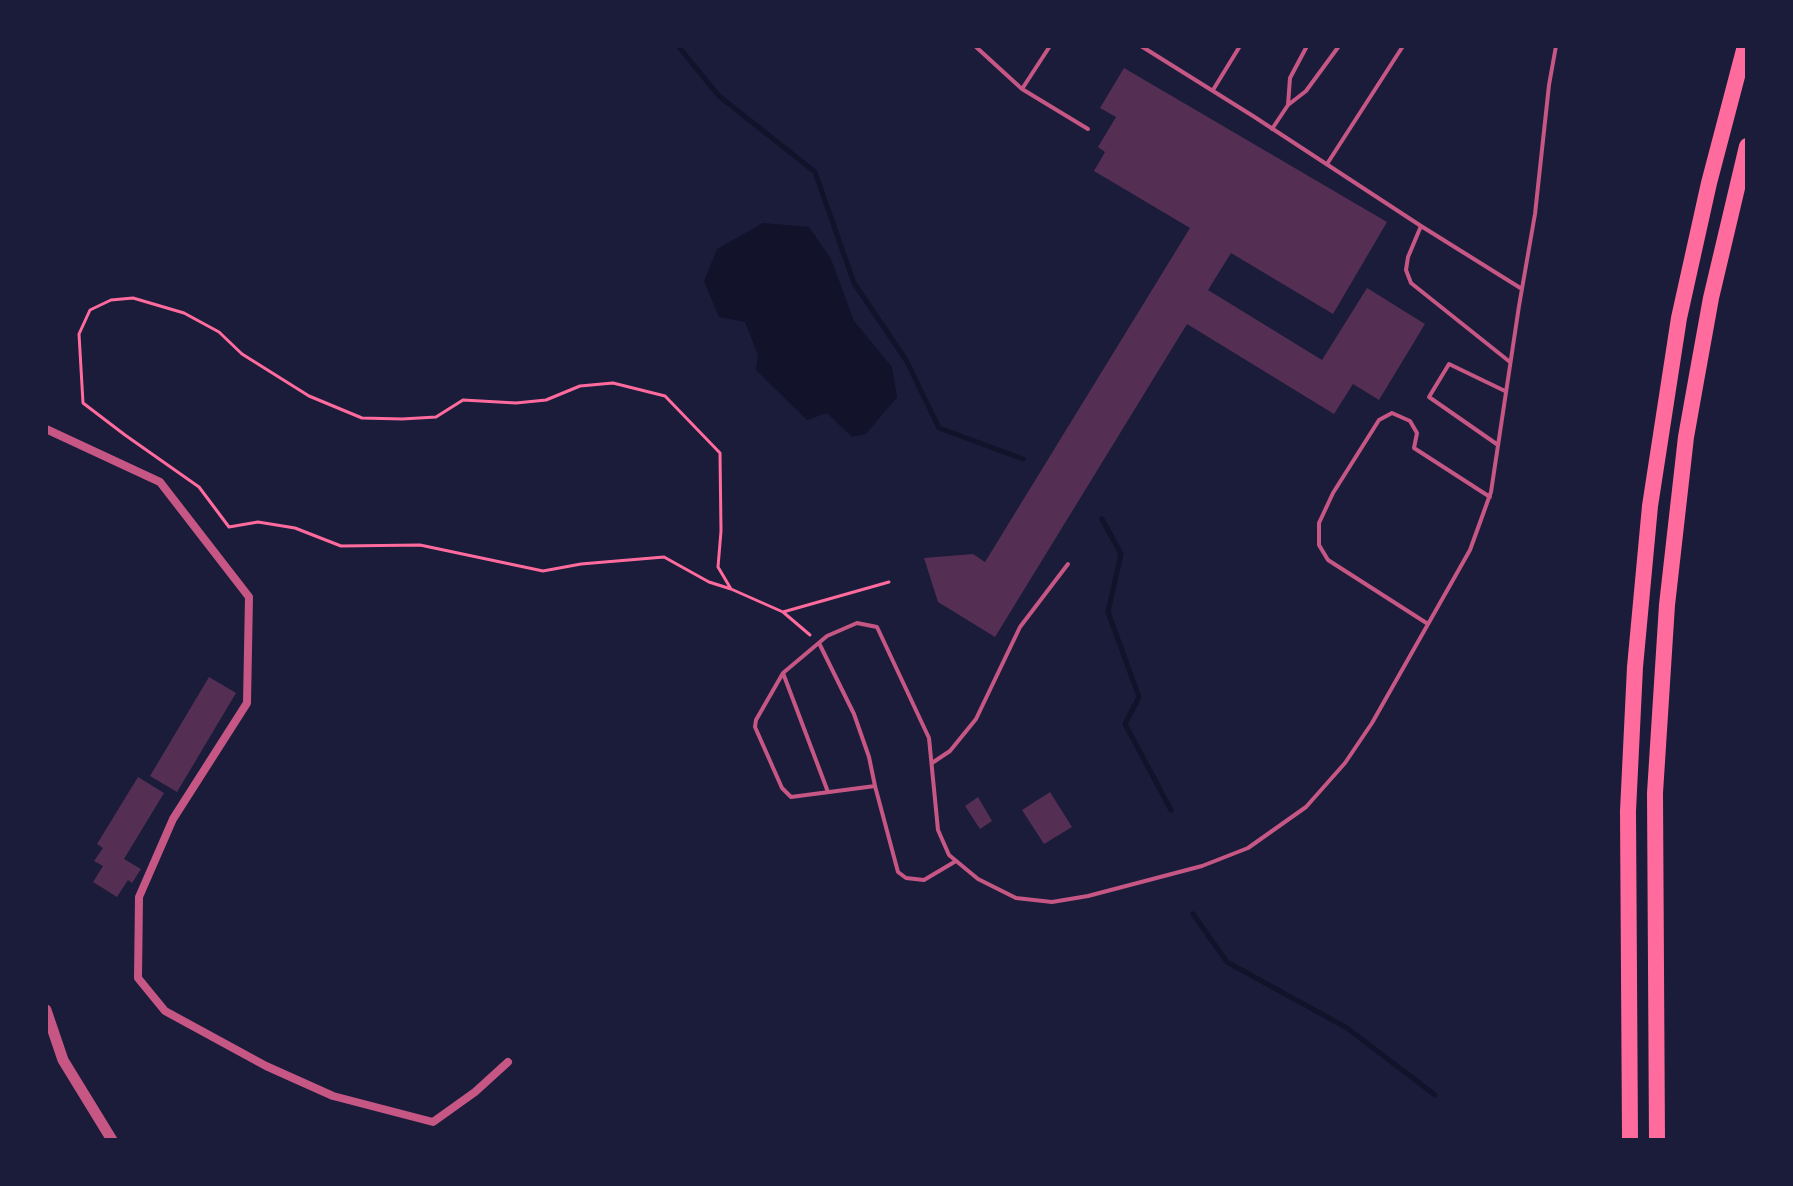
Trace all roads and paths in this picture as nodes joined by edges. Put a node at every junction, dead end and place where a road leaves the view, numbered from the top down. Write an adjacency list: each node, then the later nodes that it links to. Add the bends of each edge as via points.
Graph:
1 (975, 46): 10 (lane)
2 (1050, 46): 10 (lane)
3 (1141, 46): 11 (lane)
4 (1240, 46): 11 (lane)
5 (1307, 46): 12 (lane, via 1290,78)
6 (1339, 46): 12 (lane, via 1306,91)
7 (1403, 46): 16 (lane)
8 (1556, 46): 18 (lane)
9 (1743, 53): 38 (highway, via 1679,318 1644,561 1628,811)
10 (1022, 89): 13 (lane)
11 (1213, 90): 14 (lane)
12 (1288, 105): 14 (lane)
13 (1088, 129)
14 (1272, 129): 16 (lane)
15 (1747, 146): 39 (highway, via 1691,409 1667,605 1655,793)
16 (1327, 164): 17 (lane)
17 (1421, 226): 18 (lane); 19 (lane, via 1408,257 1411,283)
18 (1522, 289): 19 (lane)
19 (1510, 362): 20 (lane)
20 (1506, 392): 22 (lane); 22 (lane, via 1449,364 1429,397)
21 (46, 429): 36 (street, via 160,482 249,597 247,703 173,819 139,897 138,978 165,1011 266,1066 333,1096 433,1122)
22 (1498, 445): 23 (lane)
23 (1490, 497): 28 (lane, via 1470,550); 28 (lane, via 1414,448 1417,433 1410,421 1392,413 1379,420 1333,493 1319,523 1319,545 1328,560)
24 (1068, 564): 31 (lane, via 1020,627 976,719 950,751)
25 (889, 582): 27 (path)
26 (731, 589): 26 (path, via 718,567 720,453 665,396 613,383 580,386 546,400 463,400 436,417 362,418 309,396 184,313 133,298 111,300 90,310 79,334 83,403 199,487 229,527 258,522 295,528 341,546 420,545 543,571 664,557); 27 (path)
27 (783, 612): 29 (path)
28 (1428, 624): 34 (lane, via 1345,763 1306,807 1248,848 1202,866 1052,902 1016,898)
29 (819, 643): 30 (lane); 31 (lane, via 857,623 877,627 929,738); 32 (lane, via 854,714)
30 (783, 673): 33 (lane); 33 (lane, via 755,727 791,797)
31 (932, 763): 34 (lane, via 938,830)
32 (875, 786): 33 (lane); 34 (lane, via 898,872 924,880)
33 (828, 792)
34 (956, 861)
35 (46, 1010): 37 (street, via 63,1060)
36 (508, 1062)
37 (112, 1140)
38 (1630, 1140)
39 (1657, 1140)

